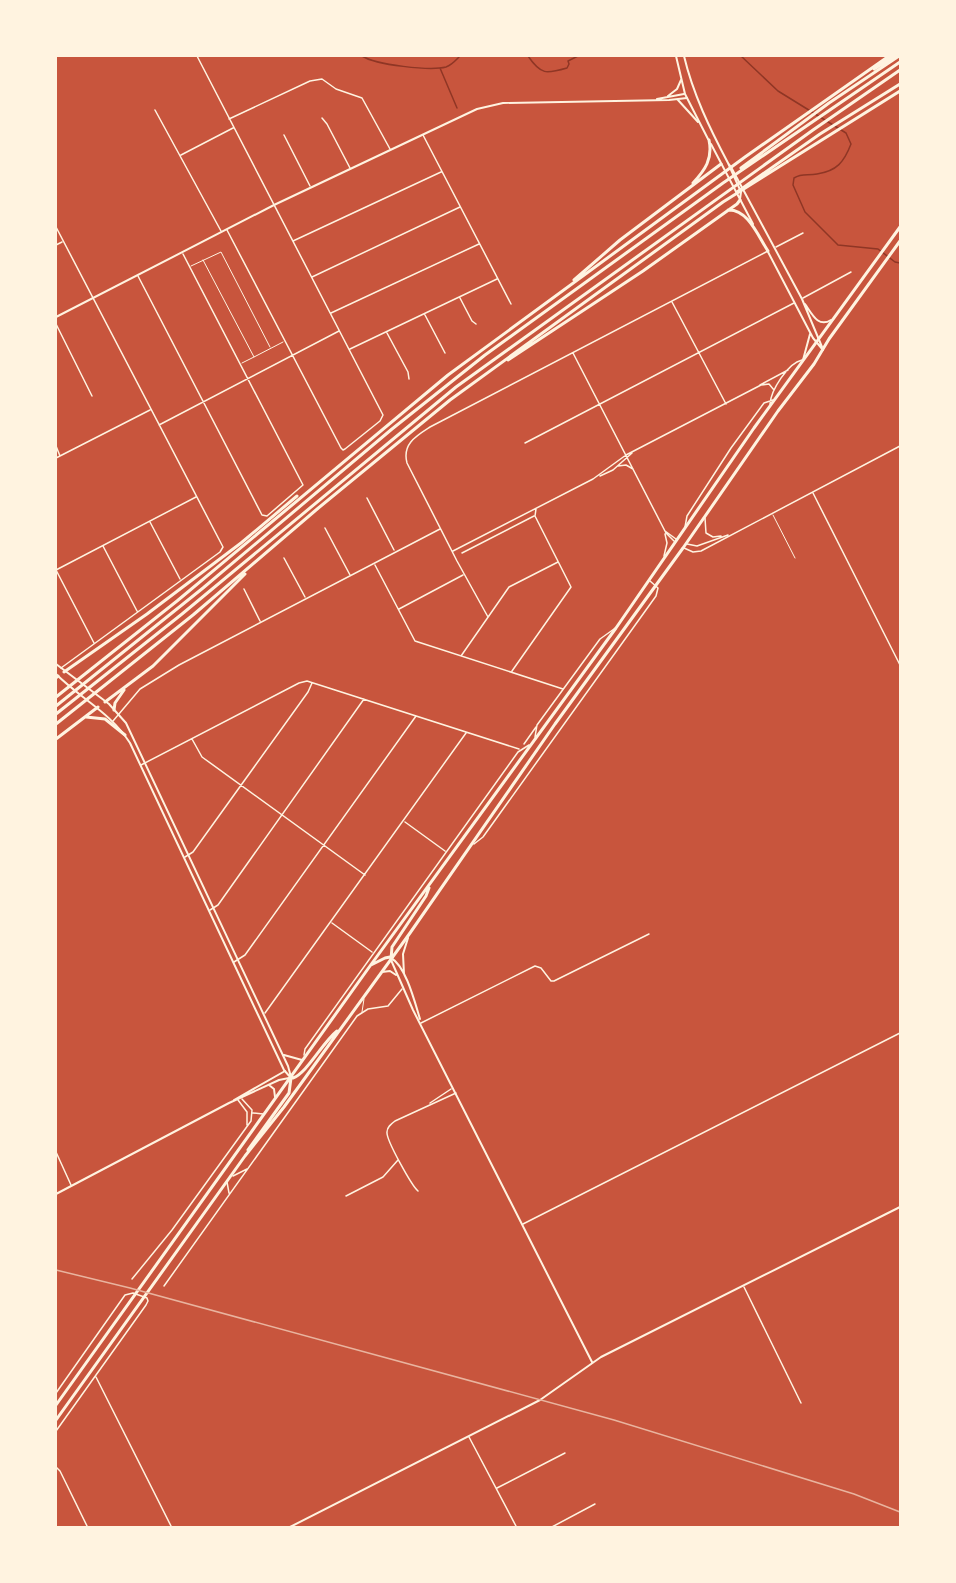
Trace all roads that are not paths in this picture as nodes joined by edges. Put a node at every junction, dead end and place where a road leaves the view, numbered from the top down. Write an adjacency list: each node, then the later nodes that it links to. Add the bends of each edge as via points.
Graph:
1 (197, 56): 22 (street)
2 (676, 56): 9 (main road)
3 (684, 56): 14 (main road)
4 (889, 56): 10 (highway)
5 (894, 56): 10 (highway)
6 (899, 56): 19 (highway)
7 (900, 62): 24 (highway)
8 (900, 71): 175 (highway, via 448,392)
9 (681, 80): 13 (main road); 15 (main road, via 677,89)
10 (849, 84): 19 (highway)
11 (900, 84): 39 (highway)
12 (900, 91): 39 (highway)
13 (685, 94): 14 (main road); 15 (main road); 16 (main road)
14 (695, 94): 16 (main road); 31 (main road)
15 (665, 97): 17 (main road)
16 (687, 98): 18 (main road); 23 (main road)
17 (652, 100): 18 (main road); 26 (main road, via 503,103 472,111)
18 (678, 100): 23 (main road)
19 (827, 102): 24 (highway); 62 (highway)
20 (155, 110): 30 (street)
21 (322, 118): 33 (street)
22 (230, 119): 25 (street); 29 (street, via 309,81 322,79 364,100)
23 (699, 122): 28 (main road)
24 (804, 125): 172 (highway, via 449,383)
25 (234, 128): 30 (street); 40 (street)
26 (423, 134): 29 (main road); 34 (street)
27 (284, 135): 35 (street)
28 (709, 140): 32 (main road); 37 (highway, via 709,161)
29 (390, 150): 33 (main road)
30 (180, 156): 46 (street)
31 (728, 163): 32 (main road); 36 (main road)
32 (721, 164): 37 (highway); 38 (main road)
33 (351, 168): 35 (main road)
34 (442, 171): 41 (street); 49 (street)
35 (311, 187): 40 (main road)
36 (742, 191): 38 (main road); 53 (main road)
37 (684, 193): 62 (highway, via 620,240)
38 (740, 200): 42 (highway); 54 (main road)
39 (723, 202): 94 (highway)
40 (274, 205): 45 (main road); 49 (street)
41 (460, 207): 50 (street); 60 (street)
42 (727, 210): 54 (highway, via 744,215); 94 (highway, via 643,272)
43 (56, 227): 48 (street)
44 (900, 227): 72 (highway)
45 (227, 229): 46 (main road); 79 (street)
46 (221, 232): 55 (main road)
47 (802, 233): 53 (street)
48 (63, 241): 52 (street); 64 (street)
49 (292, 241): 60 (street)
50 (479, 243): 61 (street); 69 (street)
51 (899, 243): 83 (highway)
52 (56, 245)
53 (775, 248): 54 (main road); 65 (main road)
54 (768, 251): 66 (street); 67 (main road)
55 (182, 252): 57 (street); 59 (main road)
56 (203, 260): 57 (lane); 81 (lane, via 221,253); 88 (lane)
57 (190, 267): 90 (street)
58 (851, 272): 65 (street)
59 (137, 276): 64 (main road); 100 (street)
60 (312, 278): 69 (street)
61 (498, 279): 63 (street); 68 (street)
62 (566, 288): 115 (highway, via 448,375)
63 (460, 297): 70 (street); 74 (street)
64 (93, 298): 71 (main road); 104 (street)
65 (802, 299): 67 (main road); 72 (main road, via 818,321); 78 (main road)
66 (672, 301): 84 (street); 86 (street)
67 (795, 302): 75 (main road); 84 (street)
68 (511, 304)
69 (330, 314): 76 (street)
70 (424, 314): 77 (street); 85 (street)
71 (56, 317)
72 (831, 320): 78 (highway)
73 (56, 324): 97 (street)
74 (476, 324)
75 (810, 330): 80 (main road); 89 (main road)
76 (339, 331): 82 (street); 87 (street)
77 (387, 332): 82 (street); 93 (street)
78 (819, 338): 80 (highway); 83 (main road)
79 (285, 341): 81 (lane); 87 (street)
80 (816, 342): 83 (main road); 89 (highway)
81 (271, 348): 88 (lane)
82 (349, 350): 87 (street, via 383,417 343,450)
83 (823, 350): 123 (highway)
84 (699, 352): 101 (street); 102 (street)
85 (445, 353)
86 (572, 353): 101 (street); 126 (street, via 430,427 408,445 407,463)
87 (293, 355): 92 (street)
88 (254, 357): 90 (lane)
89 (803, 360): 91 (street); 98 (highway)
90 (240, 364): 92 (street)
91 (788, 370): 95 (street); 96 (street)
92 (248, 379): 100 (street); 100 (street, via 303,485 264,517)
93 (409, 379)
94 (466, 388): 139 (highway)
95 (754, 389): 96 (street, via 768,384); 102 (street)
96 (774, 390): 99 (street)
97 (92, 396)
98 (775, 399): 99 (street); 103 (highway)
99 (770, 400): 103 (street); 128 (street, via 731,448 687,516)
100 (203, 402): 105 (street)
101 (600, 404): 106 (street); 110 (street)
102 (726, 404): 110 (street)
103 (769, 408): 128 (highway)
104 (151, 410): 105 (street); 109 (street)
105 (158, 425): 117 (street)
106 (525, 443)
107 (56, 446): 109 (street)
108 (900, 446): 116 (street)
109 (60, 456): 111 (street)
110 (627, 457): 112 (street); 113 (street); 114 (street)
111 (56, 458)
112 (613, 470): 113 (street, via 625,465); 114 (street)
113 (635, 472): 127 (street)
114 (594, 479): 119 (street)
115 (314, 485): 163 (highway, via 147,614); 169 (highway)
116 (812, 492): 121 (street); 161 (street)
117 (196, 497): 124 (street); 148 (street, via 223,547)
118 (367, 498): 136 (street)
119 (537, 508): 120 (street); 122 (street)
120 (528, 513): 122 (street); 130 (street)
121 (772, 513): 129 (street); 141 (lane)
122 (535, 516): 132 (street); 142 (street)
123 (706, 516): 129 (street, via 708,535); 133 (highway)
124 (149, 521): 134 (street); 148 (street)
125 (325, 528): 146 (street)
126 (441, 528): 136 (street); 137 (street)
127 (664, 530): 131 (street); 143 (street, via 667,543)
128 (685, 530): 131 (highway)
129 (731, 534): 133 (street, via 698,546); 135 (street, via 697,552)
130 (478, 539): 132 (street); 137 (street)
131 (677, 541): 133 (highway); 135 (highway); 143 (highway)
132 (481, 544): 138 (street)
133 (686, 544): 135 (highway)
134 (102, 545): 145 (street); 154 (street)
135 (683, 548): 150 (highway)
136 (395, 552): 144 (street)
137 (453, 552): 147 (street)
138 (462, 554)
139 (260, 558): 167 (highway, via 153,666); 180 (highway)
140 (284, 558): 152 (street)
141 (795, 558)
142 (559, 561): 155 (street, via 511,586); 164 (street, via 571,587)
143 (662, 562): 149 (highway)
144 (374, 563): 146 (street); 153 (street)
145 (56, 570): 158 (street)
146 (350, 575): 152 (street)
147 (464, 575): 153 (street); 155 (street)
148 (180, 580): 154 (street)
149 (649, 580): 150 (street); 157 (highway)
150 (656, 585): 197 (highway); 197 (street, via 656,596 483,837)
151 (244, 589): 156 (street)
152 (305, 598): 156 (street)
153 (398, 609): 159 (street, via 415,640)
154 (137, 611): 158 (street)
155 (488, 617): 159 (street)
156 (261, 622): 176 (street, via 147,684)
157 (616, 628): 168 (street, via 600,639); 186 (highway)
158 (94, 643): 162 (street)
159 (461, 656): 164 (street)
160 (56, 664): 162 (main road)
161 (900, 665)
162 (60, 668): 163 (main road)
163 (64, 672): 165 (main road); 171 (main road)
164 (512, 672): 168 (street)
165 (56, 676): 173 (main road)
166 (313, 682): 170 (street); 184 (street, via 302,682); 191 (street)
167 (127, 686): 171 (highway); 174 (highway)
168 (564, 689): 181 (street)
169 (56, 697)
170 (365, 698): 177 (street); 194 (street)
171 (105, 702): 173 (main road); 174 (main road)
172 (56, 706)
173 (98, 707): 178 (highway); 179 (main road)
174 (114, 710): 176 (main road)
175 (56, 714)
176 (120, 715): 179 (street); 189 (main road)
177 (416, 715): 182 (street); 196 (street)
178 (81, 718): 179 (highway, via 94,716); 185 (highway)
179 (112, 722): 183 (highway)
180 (56, 724)
181 (537, 725): 186 (street); 187 (street)
182 (467, 732): 188 (street); 195 (street)
183 (125, 735): 190 (main road)
184 (192, 738): 189 (street); 191 (street, via 202,757)
185 (56, 739)
186 (533, 743): 188 (street); 193 (highway)
187 (524, 744)
188 (520, 749): 192 (street)
189 (145, 763): 190 (street); 200 (main road)
190 (141, 765): 201 (main road)
191 (241, 785): 194 (street); 200 (street)
192 (484, 800): 193 (street); 198 (street)
193 (482, 812): 199 (highway)
194 (282, 815): 196 (street); 205 (street)
195 (404, 822): 198 (street); 203 (street)
196 (324, 845): 203 (street); 212 (street)
197 (469, 846): 202 (highway)
198 (446, 852): 210 (street)
199 (453, 852): 202 (highway); 204 (highway)
200 (189, 856): 201 (street); 205 (main road)
201 (185, 857): 206 (main road)
202 (461, 857): 208 (highway)
203 (366, 875): 207 (street)
204 (430, 884): 211 (highway, via 392,947); 214 (highway)
205 (213, 908): 206 (street); 212 (main road)
206 (209, 910): 213 (main road)
207 (332, 922): 210 (street); 222 (street)
208 (410, 933): 211 (highway); 216 (main road, via 403,954)
209 (649, 934): 223 (street, via 554,981 535,966)
210 (373, 953): 228 (street, via 304,1050)
211 (391, 958): 214 (highway); 215 (highway); 216 (main road); 217 (main road)
212 (238, 960): 213 (street); 222 (main road)
213 (234, 962): 227 (main road)
214 (370, 966): 228 (highway)
215 (381, 972): 217 (main road, via 390,971); 220 (highway)
216 (404, 976): 218 (main road)
217 (398, 977): 219 (main road)
218 (408, 986): 219 (main road); 223 (main road)
219 (403, 988): 221 (street, via 388,1006); 223 (main road)
220 (364, 994): 221 (lane); 224 (highway)
221 (362, 1012): 245 (street)
222 (263, 1014): 226 (main road)
223 (422, 1024): 233 (main road)
224 (340, 1028): 230 (highway, via 325,1041 303,1072); 243 (highway)
225 (900, 1033): 256 (street)
226 (282, 1053): 227 (main road); 228 (main road); 230 (main road)
227 (278, 1055): 229 (main road)
228 (304, 1059): 230 (highway)
229 (285, 1071): 230 (main road); 232 (main road)
230 (291, 1078): 231 (main road); 236 (highway); 243 (highway, via 288,1093)
231 (268, 1085): 232 (main road); 236 (main road, via 274,1089)
232 (261, 1087): 235 (main road)
233 (454, 1088): 234 (main road); 237 (street)
234 (456, 1093): 237 (street); 256 (main road)
235 (239, 1098): 238 (street); 240 (street); 248 (main road)
236 (275, 1100): 239 (highway)
237 (427, 1105): 244 (street, via 387,1128)
238 (253, 1113): 239 (street); 240 (street); 241 (street)
239 (264, 1115): 254 (highway)
240 (248, 1118): 241 (street)
241 (247, 1126): 253 (street)
242 (56, 1152): 248 (street)
243 (245, 1156): 246 (highway)
244 (399, 1159): 249 (street); 252 (street, via 383,1177)
245 (248, 1168): 246 (street); 251 (street)
246 (230, 1178): 247 (highway)
247 (227, 1182): 251 (street); 263 (highway)
248 (71, 1185): 250 (main road)
249 (418, 1191)
250 (56, 1194)
251 (230, 1194): 258 (street)
252 (346, 1196)
253 (194, 1199): 254 (lane); 257 (street)
254 (203, 1200): 266 (highway)
255 (900, 1207): 259 (main road)
256 (522, 1224): 260 (main road)
257 (132, 1279)
258 (164, 1286)
259 (743, 1286): 260 (main road); 265 (street)
260 (592, 1362): 270 (main road, via 552,1393)
261 (95, 1377): 262 (street, via 147,1304 145,1297 125,1295); 264 (street); 276 (street)
262 (56, 1393)
263 (72, 1398): 264 (street); 267 (highway)
264 (80, 1398): 268 (street)
265 (801, 1403)
266 (56, 1405)
267 (56, 1420)
268 (57, 1427): 269 (street)
269 (56, 1431)
270 (469, 1436): 273 (street); 277 (main road)
271 (565, 1453): 273 (street)
272 (56, 1467): 275 (street)
273 (497, 1488): 278 (street)
274 (595, 1504): 279 (street)
275 (88, 1527)
276 (172, 1527)
277 (288, 1527)
278 (518, 1527)
279 (550, 1527)

